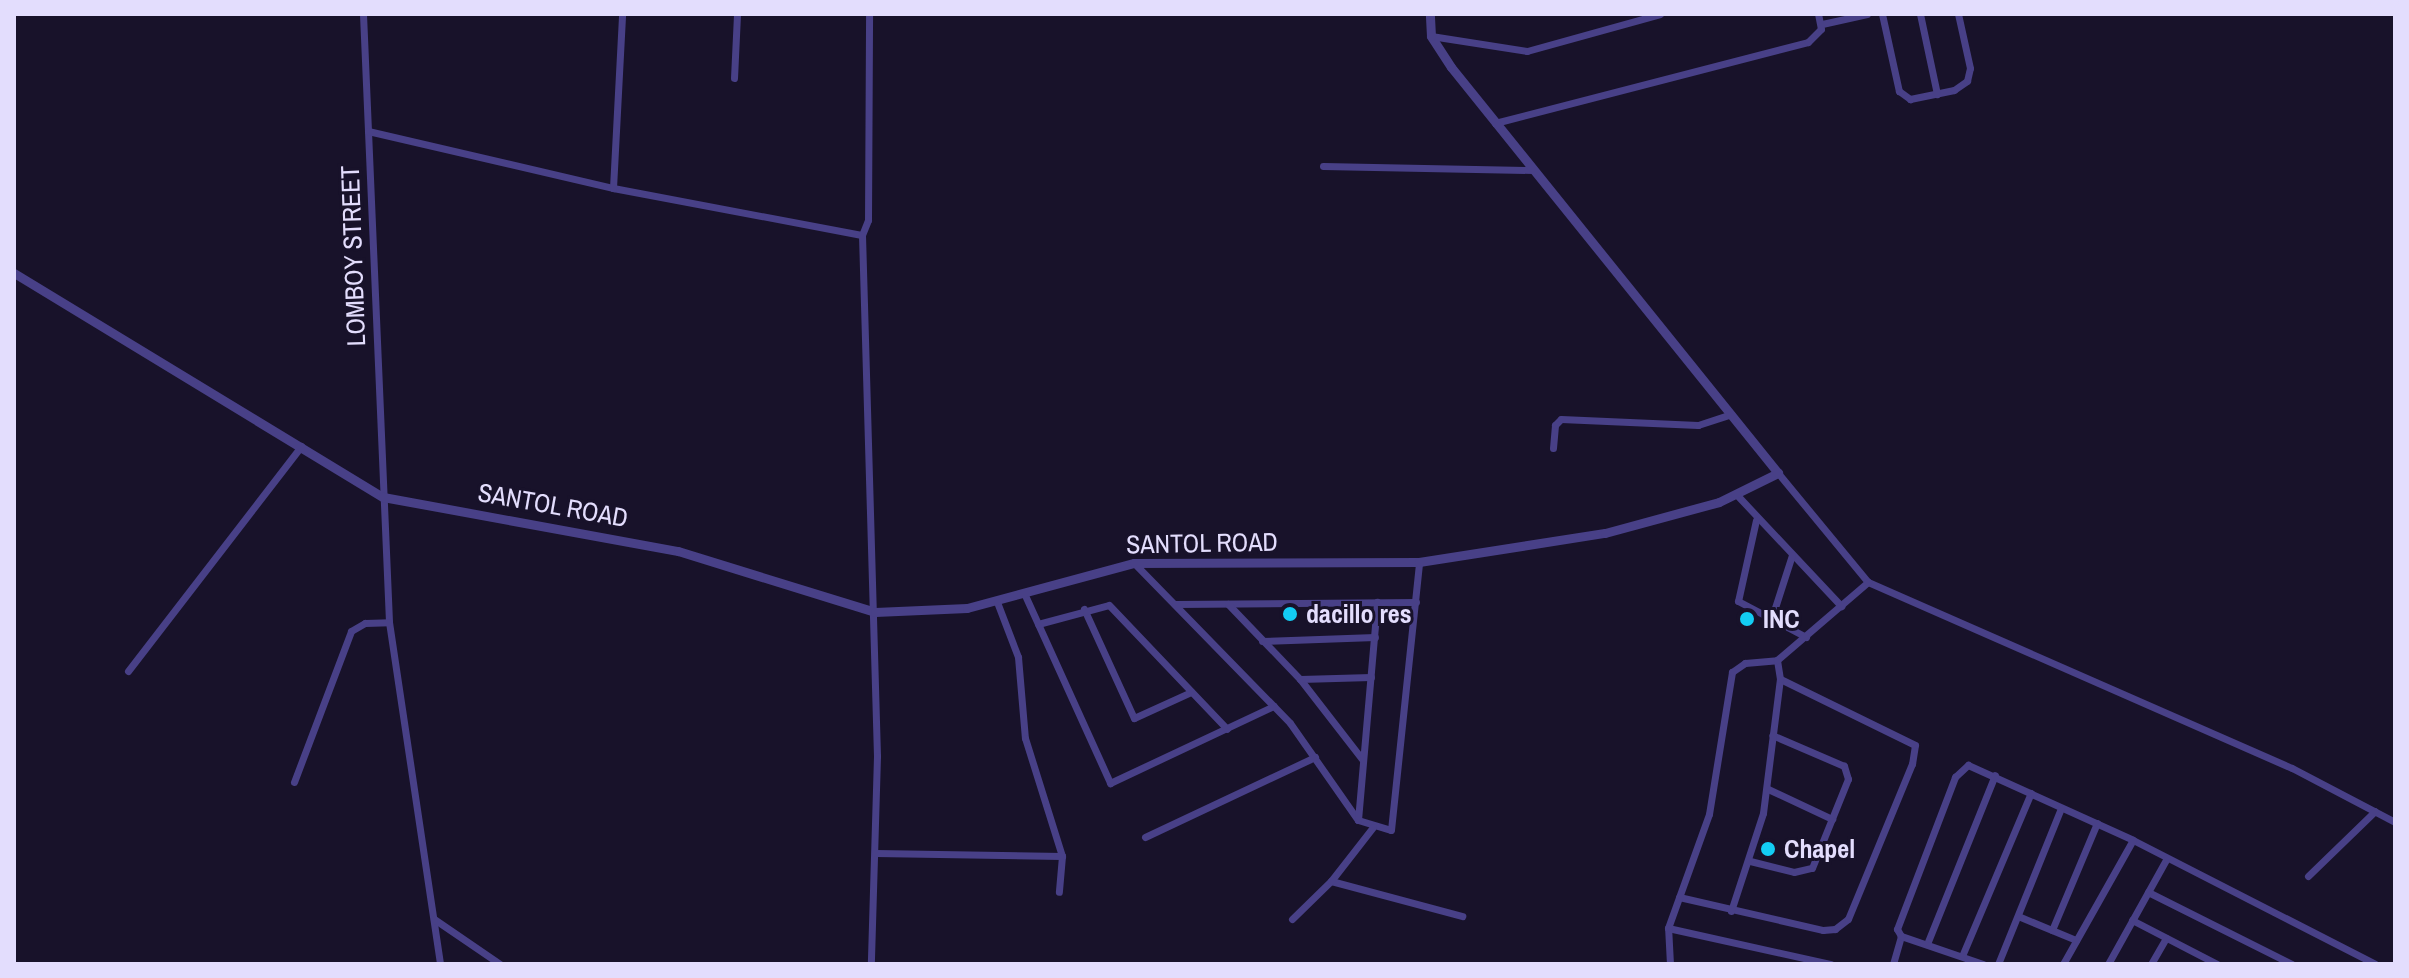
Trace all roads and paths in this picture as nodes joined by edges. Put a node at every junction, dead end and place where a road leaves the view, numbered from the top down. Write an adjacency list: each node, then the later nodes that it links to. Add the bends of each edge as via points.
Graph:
1 (363, 14): 19 (street, LOMBOY STREET)
2 (622, 14): 22 (street)
3 (737, 14): 16 (street)
4 (869, 14): 23 (street, via 868,220)
5 (1430, 14): 15 (street)
6 (1631, 14): 13 (street)
7 (1660, 14): 13 (street)
8 (1818, 14): 14 (street)
9 (1867, 14): 14 (street)
10 (1882, 14): 17 (street, via 1901,97)
11 (1920, 14): 17 (street)
12 (1958, 14): 17 (street, via 1969,77 1959,88)
13 (1630, 23): 15 (street, via 1527,51)
14 (1822, 24): 18 (street, via 1808,42)
15 (1431, 36): 18 (street)
16 (734, 78)
17 (1937, 94)
18 (1495, 123): 21 (street)
19 (368, 131): 22 (street); 30 (street, LOMBOY STREET)
20 (1323, 166): 21 (street)
21 (1533, 170): 25 (street)
22 (613, 188): 23 (street)
23 (862, 235): 44 (street)
24 (14, 273): 26 (street)
25 (1731, 414): 27 (street, via 1698,425 1561,419 1555,425); 28 (street)
26 (301, 446): 30 (street); 52 (street)
27 (1553, 448)
28 (1778, 473): 29 (street, SANTOL ROAD); 35 (street)
29 (1736, 494): 31 (street); 33 (street, SANTOL ROAD, via 1650,524)
30 (383, 497): 44 (street, SANTOL ROAD, via 678,551); 46 (street)
31 (1756, 520): 32 (street); 45 (street, via 1737,598 1745,608)
32 (1792, 555): 42 (street); 45 (street)
33 (1419, 562): 34 (street, SANTOL ROAD); 39 (street)
34 (1134, 563): 36 (street, SANTOL ROAD); 40 (street)
35 (1868, 582): 42 (street); 67 (street, via 2292,768)
36 (1024, 593): 37 (street, SANTOL ROAD); 47 (street)
37 (997, 602): 44 (street, SANTOL ROAD, via 924,614); 76 (street, via 1018,657 1025,738)
38 (1377, 602): 39 (street); 41 (street); 48 (street)
39 (1416, 602): 72 (street, via 1395,826)
40 (1175, 604): 41 (street); 57 (street)
41 (1228, 604): 50 (street)
42 (1841, 606): 49 (street)
43 (1084, 609): 47 (street); 56 (street, via 1116,609); 56 (street, via 1134,718)
44 (875, 612): 75 (street)
45 (1771, 620): 49 (street)
46 (389, 622): 63 (street, via 365,623 351,631); 87 (street)
47 (1038, 624): 58 (street, via 1110,783)
48 (1375, 637): 50 (street); 53 (street)
49 (1806, 637): 51 (street)
50 (1262, 641): 54 (street)
51 (1777, 660): 55 (street); 83 (street, via 1745,663 1732,672 1709,814)
52 (128, 671)
53 (1371, 677): 54 (street); 61 (street)
54 (1300, 679): 61 (street)
55 (1780, 679): 59 (street); 84 (street, via 1908,739 1915,755 1841,926 1823,930)
56 (1191, 692): 58 (street)
57 (1274, 706): 58 (street); 60 (street)
58 (1227, 729)
59 (1772, 735): 64 (street); 68 (street, via 1847,769)
60 (1315, 757): 69 (street); 73 (street)
61 (1363, 760): 69 (street)
62 (1995, 775): 65 (street); 92 (street, via 1968,765 1955,777 1898,920); 95 (street)
63 (294, 782)
64 (1768, 789): 68 (street); 78 (street)
65 (2031, 793): 66 (street); 97 (street)
66 (2061, 808): 71 (street); 86 (street)
67 (2375, 811): 70 (street); 79 (street)
68 (1832, 819): 78 (street, via 1810,870)
69 (1358, 820): 72 (street)
70 (2395, 822)
71 (2097, 823): 74 (street); 91 (street)
72 (1373, 827): 80 (street)
73 (1145, 837)
74 (2133, 840): 77 (street); 94 (street)
75 (875, 853): 76 (street); 102 (street)
76 (1062, 856): 81 (street)
77 (2167, 858): 82 (street); 113 (street)
78 (1750, 861): 84 (street)
79 (2308, 876)
80 (1331, 881): 85 (street); 88 (street)
81 (1059, 892)
82 (2148, 892): 89 (street); 112 (street)
83 (1679, 897): 84 (street); 90 (street)
84 (1731, 911)
85 (1462, 916)
86 (2018, 916): 91 (street); 106 (street)
87 (434, 919): 100 (street); 101 (street)
88 (1292, 919)
89 (2132, 920): 93 (street); 108 (street)
90 (1668, 928): 98 (street); 103 (street)
91 (2052, 930): 94 (street)
92 (1901, 936): 95 (street); 105 (street)
93 (2166, 938): 96 (street); 109 (street)
94 (2076, 940): 107 (street)
95 (1927, 944): 97 (street)
96 (2198, 954): 110 (street); 111 (street)
97 (1962, 956): 99 (street)
98 (1816, 962): 104 (street)
99 (1980, 963)
100 (440, 964)
101 (500, 964)
102 (871, 964)
103 (1670, 964)
104 (1831, 964)
105 (1893, 964)
106 (1998, 964)
107 (2063, 964)
108 (2108, 964)
109 (2151, 964)
110 (2192, 964)
111 (2217, 964)
112 (2292, 964)
113 (2375, 964)

